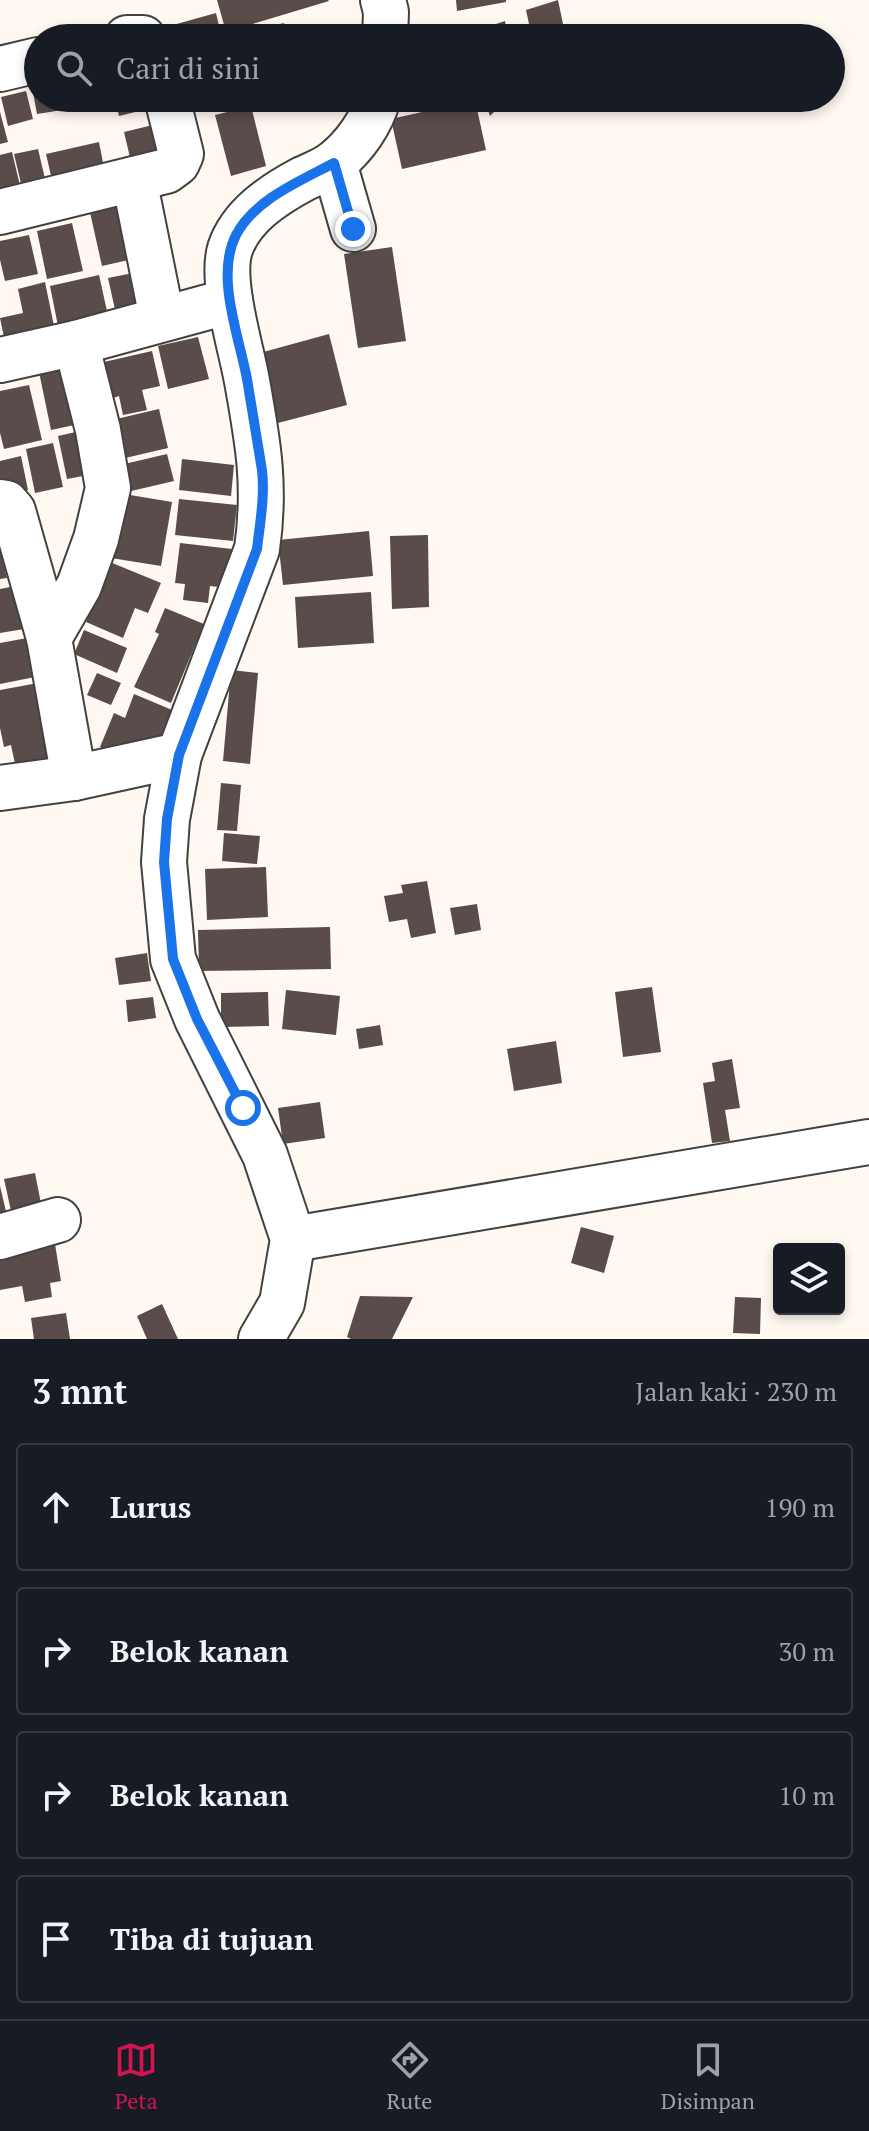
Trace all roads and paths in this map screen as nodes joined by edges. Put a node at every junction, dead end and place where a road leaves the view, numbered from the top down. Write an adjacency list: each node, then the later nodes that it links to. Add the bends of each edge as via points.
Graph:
1 (383, 0): 2 (street)
2 (386, 24)
3 (24, 63): 4 (street)
4 (0, 69)
5 (170, 112): 8 (street, via 181,154 177,163)
6 (372, 112): 7 (street, via 364,131)
7 (334, 163): 10 (street); 11 (street, via 296,183 244,223 229,253)
8 (134, 179): 9 (street); 12 (street)
9 (0, 212)
10 (353, 229)
11 (230, 301): 12 (street); 17 (street, via 262,474 262,514 257,549)
12 (162, 318): 13 (street)
13 (76, 343): 14 (street); 16 (street, via 108,488 79,586)
14 (0, 360)
15 (0, 502): 16 (street, via 13,511)
16 (49, 638): 18 (street)
17 (179, 755): 18 (street); 23 (street, via 164,862 173,959 265,1155)
18 (74, 778): 19 (street)
19 (0, 788)
20 (869, 1142): 23 (street)
21 (58, 1220): 22 (street)
22 (0, 1237)
23 (293, 1239): 24 (street, via 282,1303)
24 (261, 1339)

